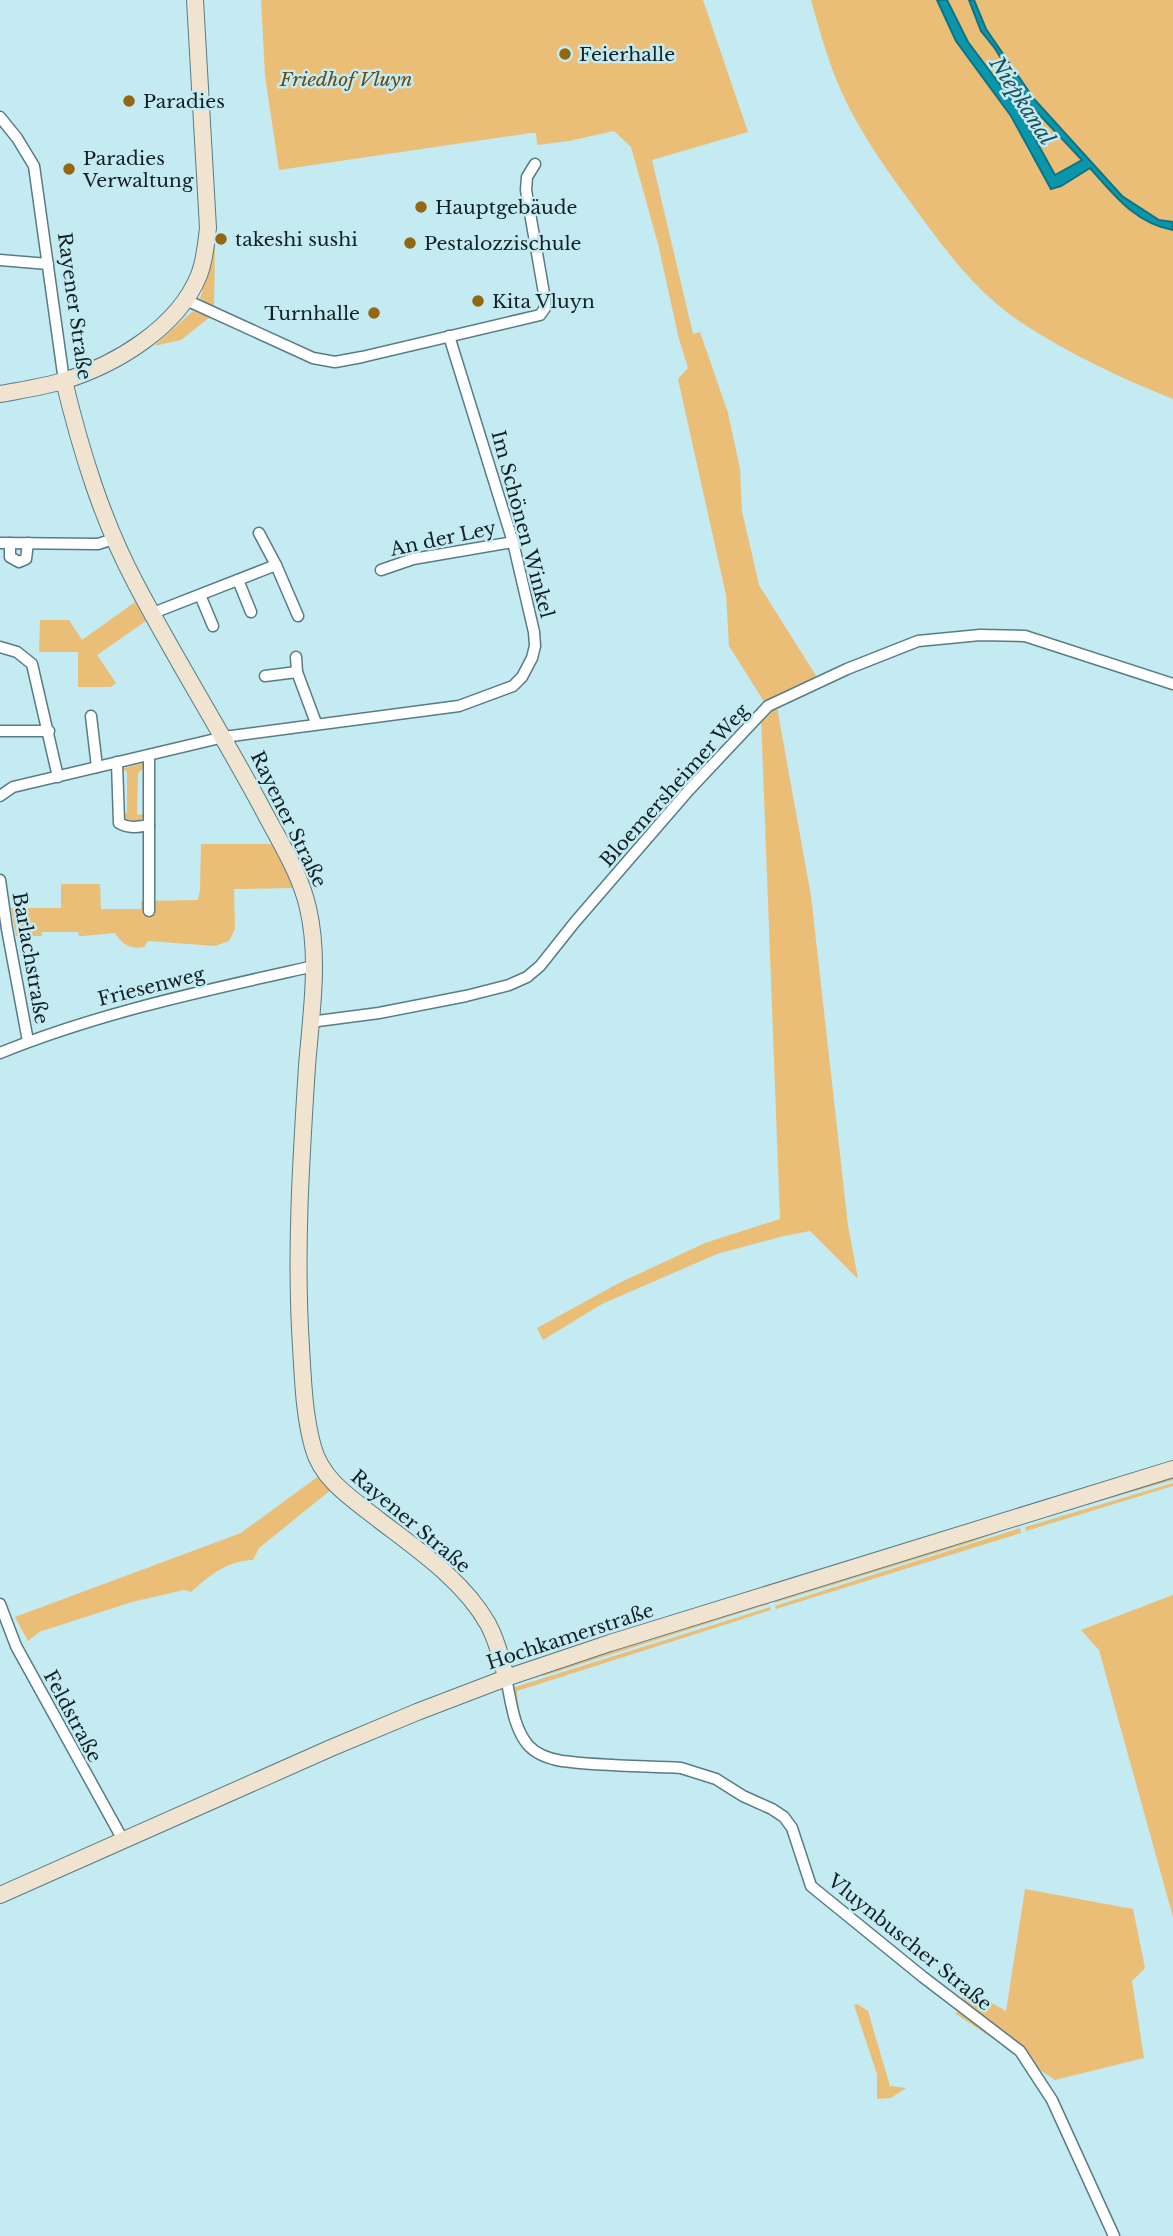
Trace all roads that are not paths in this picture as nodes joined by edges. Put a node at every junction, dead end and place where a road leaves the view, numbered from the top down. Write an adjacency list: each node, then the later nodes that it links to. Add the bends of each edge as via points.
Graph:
1 (195, 0): 6 (street, via 208,228 205,256)
2 (0, 117): 5 (street, Rayener Straße, via 34,166)
3 (535, 164): 7 (street, via 526,190 545,308 540,315)
4 (0, 260): 5 (street)
5 (48, 264): 8 (street, Rayener Straße)
6 (186, 300): 7 (street, via 313,358 335,362); 8 (street, via 167,321 118,358)
7 (449, 336): 12 (street, Im Schönen Winkel)
8 (64, 381): 9 (street); 11 (street, Rayener Straße)
9 (0, 394)
10 (259, 533): 15 (street)
11 (114, 539): 14 (street, via 98,544); 20 (street, Rayener Straße)
12 (513, 542): 16 (street, An der Ley, via 413,559); 29 (street, Im Schönen Winkel, via 535,646 528,668 513,686 459,706)
13 (5, 543): 14 (street); 14 (street, via 10,557 19,562 28,556)
14 (28, 543)
15 (276, 565): 17 (street); 21 (street)
16 (381, 570)
17 (238, 580): 18 (street); 19 (street)
18 (200, 595): 20 (street); 22 (street)
19 (251, 612)
20 (153, 613): 32 (street, Rayener Straße)
21 (298, 616)
22 (213, 626)
23 (0, 647): 30 (street, via 17,652 32,664)
24 (296, 657): 25 (street)
25 (297, 672): 26 (street); 29 (street)
26 (265, 676)
27 (1173, 684): 42 (street, Bloemersheimer Weg, via 1026,636 918,641 768,706 527,977 466,996)
28 (91, 716): 35 (street)
29 (316, 723): 32 (street, Im Schönen Winkel)
30 (49, 731): 31 (street); 36 (street)
31 (0, 732)
32 (224, 737): 33 (street); 41 (street, Rayener Straße, via 302,888)
33 (149, 755): 34 (street); 38 (street)
34 (117, 762): 35 (street); 38 (street, via 119,823 126,827)
35 (97, 767): 36 (street)
36 (58, 777): 37 (street, via 13,788)
37 (0, 796)
38 (149, 825): 40 (street)
39 (0, 880): 43 (street, Barlachstraße)
40 (149, 911)
41 (314, 966): 42 (street, Rayener Straße); 43 (street, Friesenweg, via 85,1021)
42 (310, 1022): 47 (street, Rayener Straße, via 297,1281 303,1388 313,1448 334,1484 455,1583 478,1609 494,1638)
43 (28, 1041): 44 (street, Friesenweg)
44 (0, 1053)
45 (1173, 1469): 47 (street, Hochkamerstraße)
46 (0, 1604): 48 (street, Feldstraße, via 22,1657)
47 (506, 1678): 48 (street, Hochkamerstraße); 50 (street, Vluynbuscher Straße, via 522,1735 539,1754 561,1761 700,1773 784,1816 811,1886 1020,2051 1052,2100)
48 (123, 1840): 49 (street, Hochkamerstraße)
49 (0, 1895)
50 (1114, 2236)

